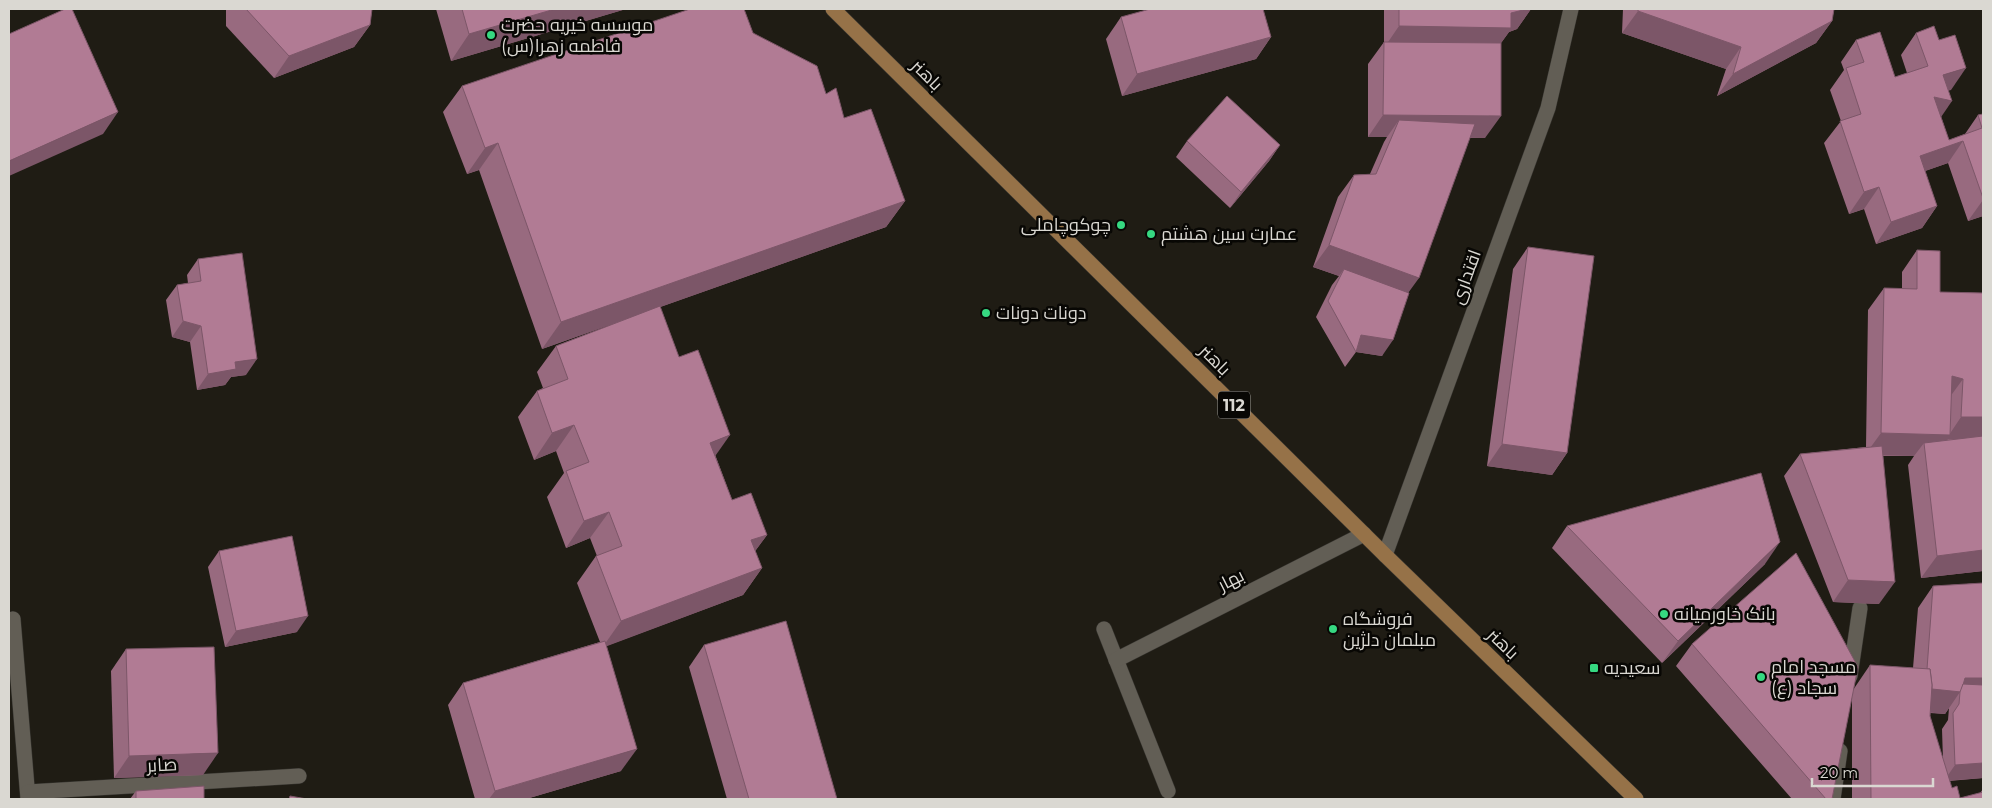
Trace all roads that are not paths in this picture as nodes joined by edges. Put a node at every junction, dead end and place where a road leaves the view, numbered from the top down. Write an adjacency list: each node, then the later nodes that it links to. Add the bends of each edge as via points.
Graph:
1 (833, 9): 3 (main road, باهنر / 112)
2 (1571, 9): 4 (street, اقتداری, via 1548,108)
3 (1364, 534): 4 (main road, باهنر / 112); 8 (street, بهار)
4 (1385, 555): 14 (main road, باهنر / 112)
5 (1860, 608): 9 (street)
6 (14, 619): 13 (street, صابر)
7 (1104, 629): 8 (street)
8 (1116, 660): 12 (street)
9 (1848, 694)
10 (1843, 732): 15 (street)
11 (299, 776): 13 (street, صابر)
12 (1168, 791)
13 (28, 796)
14 (1636, 799)
15 (1833, 799)

